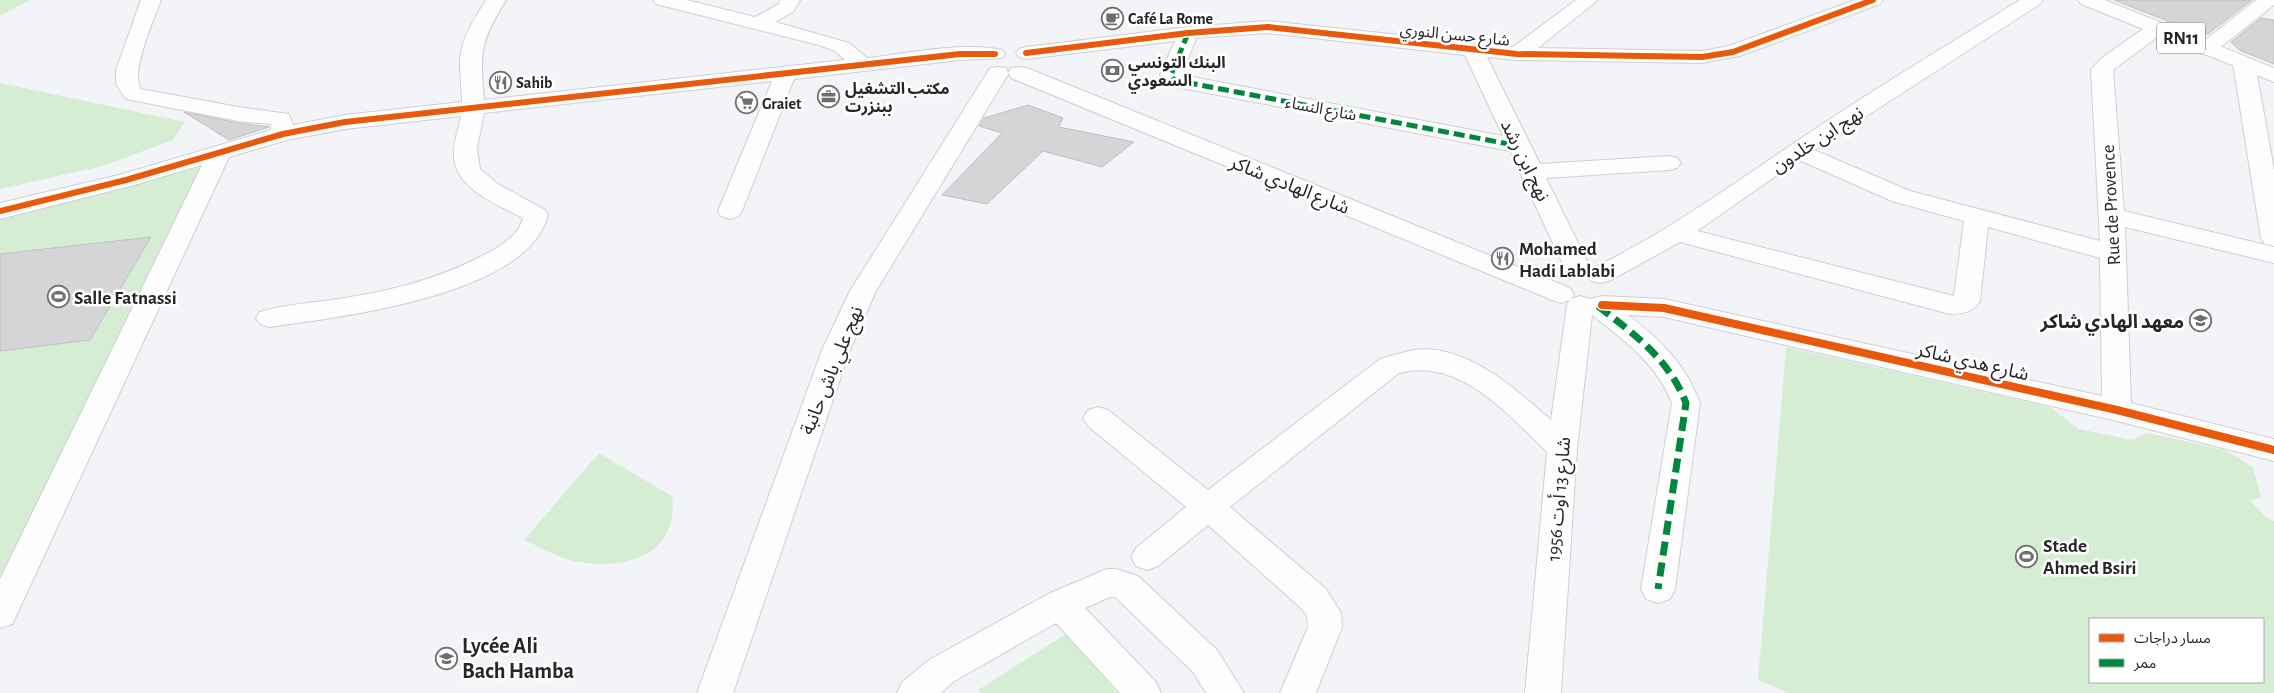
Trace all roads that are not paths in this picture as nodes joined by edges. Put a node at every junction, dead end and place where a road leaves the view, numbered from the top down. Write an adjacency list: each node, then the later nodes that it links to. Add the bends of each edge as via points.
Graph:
1 (151, 0): 22 (street, via 127,70 127,84 134,94 281,119)
2 (496, 0): 21 (street, via 476,33 471,49 469,64)
3 (663, 0): 10 (street)
4 (790, 0): 10 (street, via 787,7)
5 (1588, 0): 15 (street)
6 (1873, 0): 15 (street, شارع حسن النوري, via 1720,56)
7 (2033, 0): 24 (street, نهج ابن خلدون)
8 (2088, 0): 11 (street, RN11)
9 (2268, 0): 13 (street)
10 (757, 24): 18 (street, via 842,47)
11 (2157, 28): 13 (street, RN11); 30 (street, Rue de Provence, via 2102,69)
12 (1188, 33): 14 (street, شارع حسن النوري, via 1288,28); 16 (street, شارع حسن النوري); 23 (street, شارع النساء, via 1171,75 1174,80)
13 (2206, 49): 17 (street, RN11)
14 (1474, 51): 15 (street, شارع حسن النوري); 23 (street, نهج ابن رشد)
15 (1518, 54)
16 (1010, 64): 18 (street, via 938,58); 36 (street, شارع الهادي شاكر); 47 (street, نهج علي باش حانبة, via 862,291 846,325)
17 (2244, 64): 20 (street, RN11); 33 (street)
18 (863, 66): 19 (street)
19 (786, 72): 21 (street); 29 (street)
20 (2274, 76)
21 (473, 108): 22 (street, via 345,122); 37 (street, via 466,148 469,172 498,194 536,215 533,231 500,258 439,284 396,298)
22 (283, 134): 25 (street)
23 (1519, 146): 27 (street, نهج ابن رشد)
24 (1797, 151): 31 (street, via 1901,196); 32 (street, نهج ابن خلدون)
25 (219, 154): 28 (street); 46 (street)
26 (1670, 163): 27 (street)
27 (1532, 172): 36 (street, نهج ابن رشد)
28 (0, 211)
29 (730, 211)
30 (2112, 216): 34 (street, Rue de Provence); 35 (street)
31 (1977, 217): 32 (street, via 1967,301 1960,305); 34 (street)
32 (1678, 234): 36 (street, نهج ابن خلدون)
33 (2274, 238)
34 (2113, 253): 38 (street, Rue de Provence)
35 (2274, 255)
36 (1586, 289): 38 (street, شارع هدي شاكر); 40 (street, شارع 13 أوت 1956); 44 (street, via 1674,374 1686,403)
37 (269, 318)
38 (2117, 410): 41 (street, شارع هدي شاكر)
39 (1098, 418): 42 (street)
40 (1562, 448): 42 (street, via 1480,377 1450,364 1402,361 1390,366); 52 (street, شارع 13 أوت 1956)
41 (2274, 450)
42 (1208, 507): 43 (street); 51 (street, via 1314,599 1324,613 1325,627)
43 (1147, 557)
44 (1658, 588)
45 (1060, 604): 48 (street, via 941,670); 49 (street); 50 (street, via 1107,583 1126,586 1205,661)
46 (0, 614)
47 (715, 693)
48 (915, 693)
49 (1143, 693)
50 (1226, 693)
51 (1298, 693)
52 (1543, 693)

